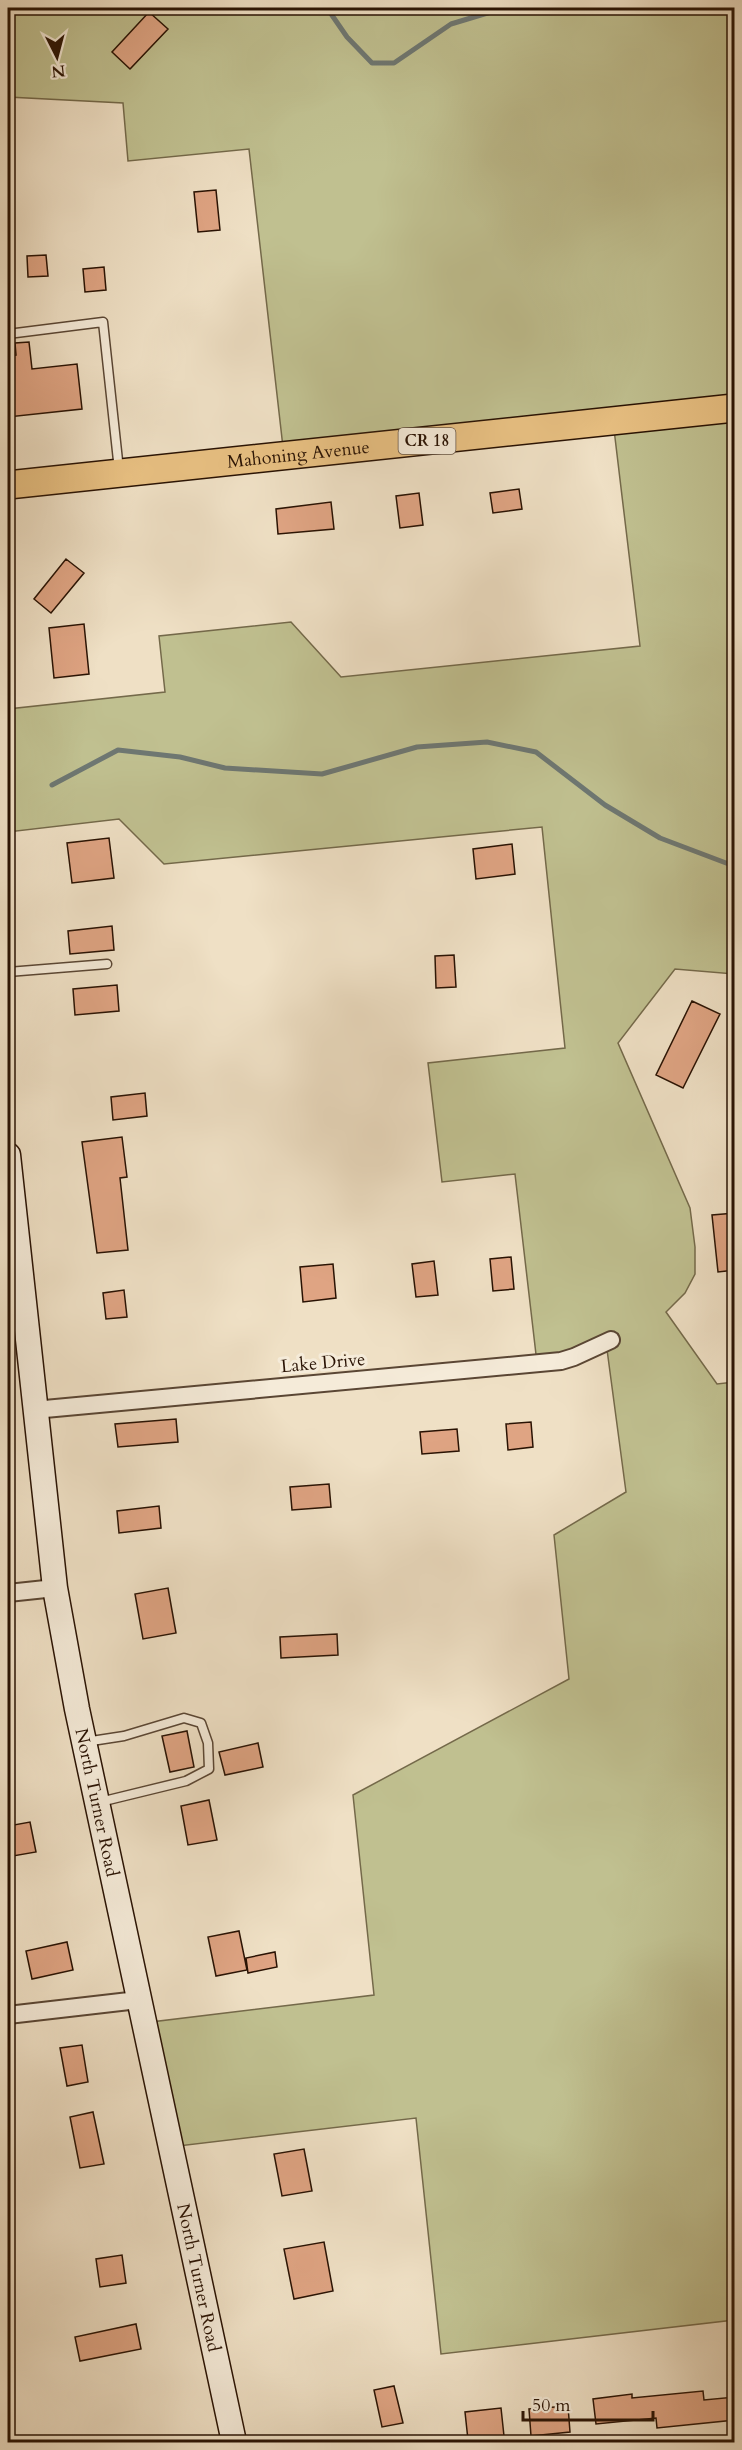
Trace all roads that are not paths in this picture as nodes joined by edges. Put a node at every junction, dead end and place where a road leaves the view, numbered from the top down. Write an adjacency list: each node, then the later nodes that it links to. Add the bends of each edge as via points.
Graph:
1 (8, 334): 3 (lane, via 103,322)
2 (735, 408): 3 (main road, Mahoning Avenue / CR 18)
3 (119, 473): 4 (main road, Mahoning Avenue / CR 18)
4 (8, 485)
5 (107, 964): 6 (lane)
6 (8, 972)
7 (8, 1155): 9 (street, North Turner Road)
8 (611, 1340): 9 (street, Lake Drive, via 561,1361)
9 (34, 1410): 10 (street, North Turner Road)
10 (55, 1588): 11 (street); 12 (street, North Turner Road)
11 (8, 1593)
12 (84, 1742): 13 (street, North Turner Road); 13 (lane, via 124,1736 184,1718 201,1723 208,1743 209,1769 186,1781)
13 (97, 1803): 14 (street, North Turner Road)
14 (138, 2000): 15 (street); 16 (street, North Turner Road)
15 (8, 2015)
16 (234, 2442)

